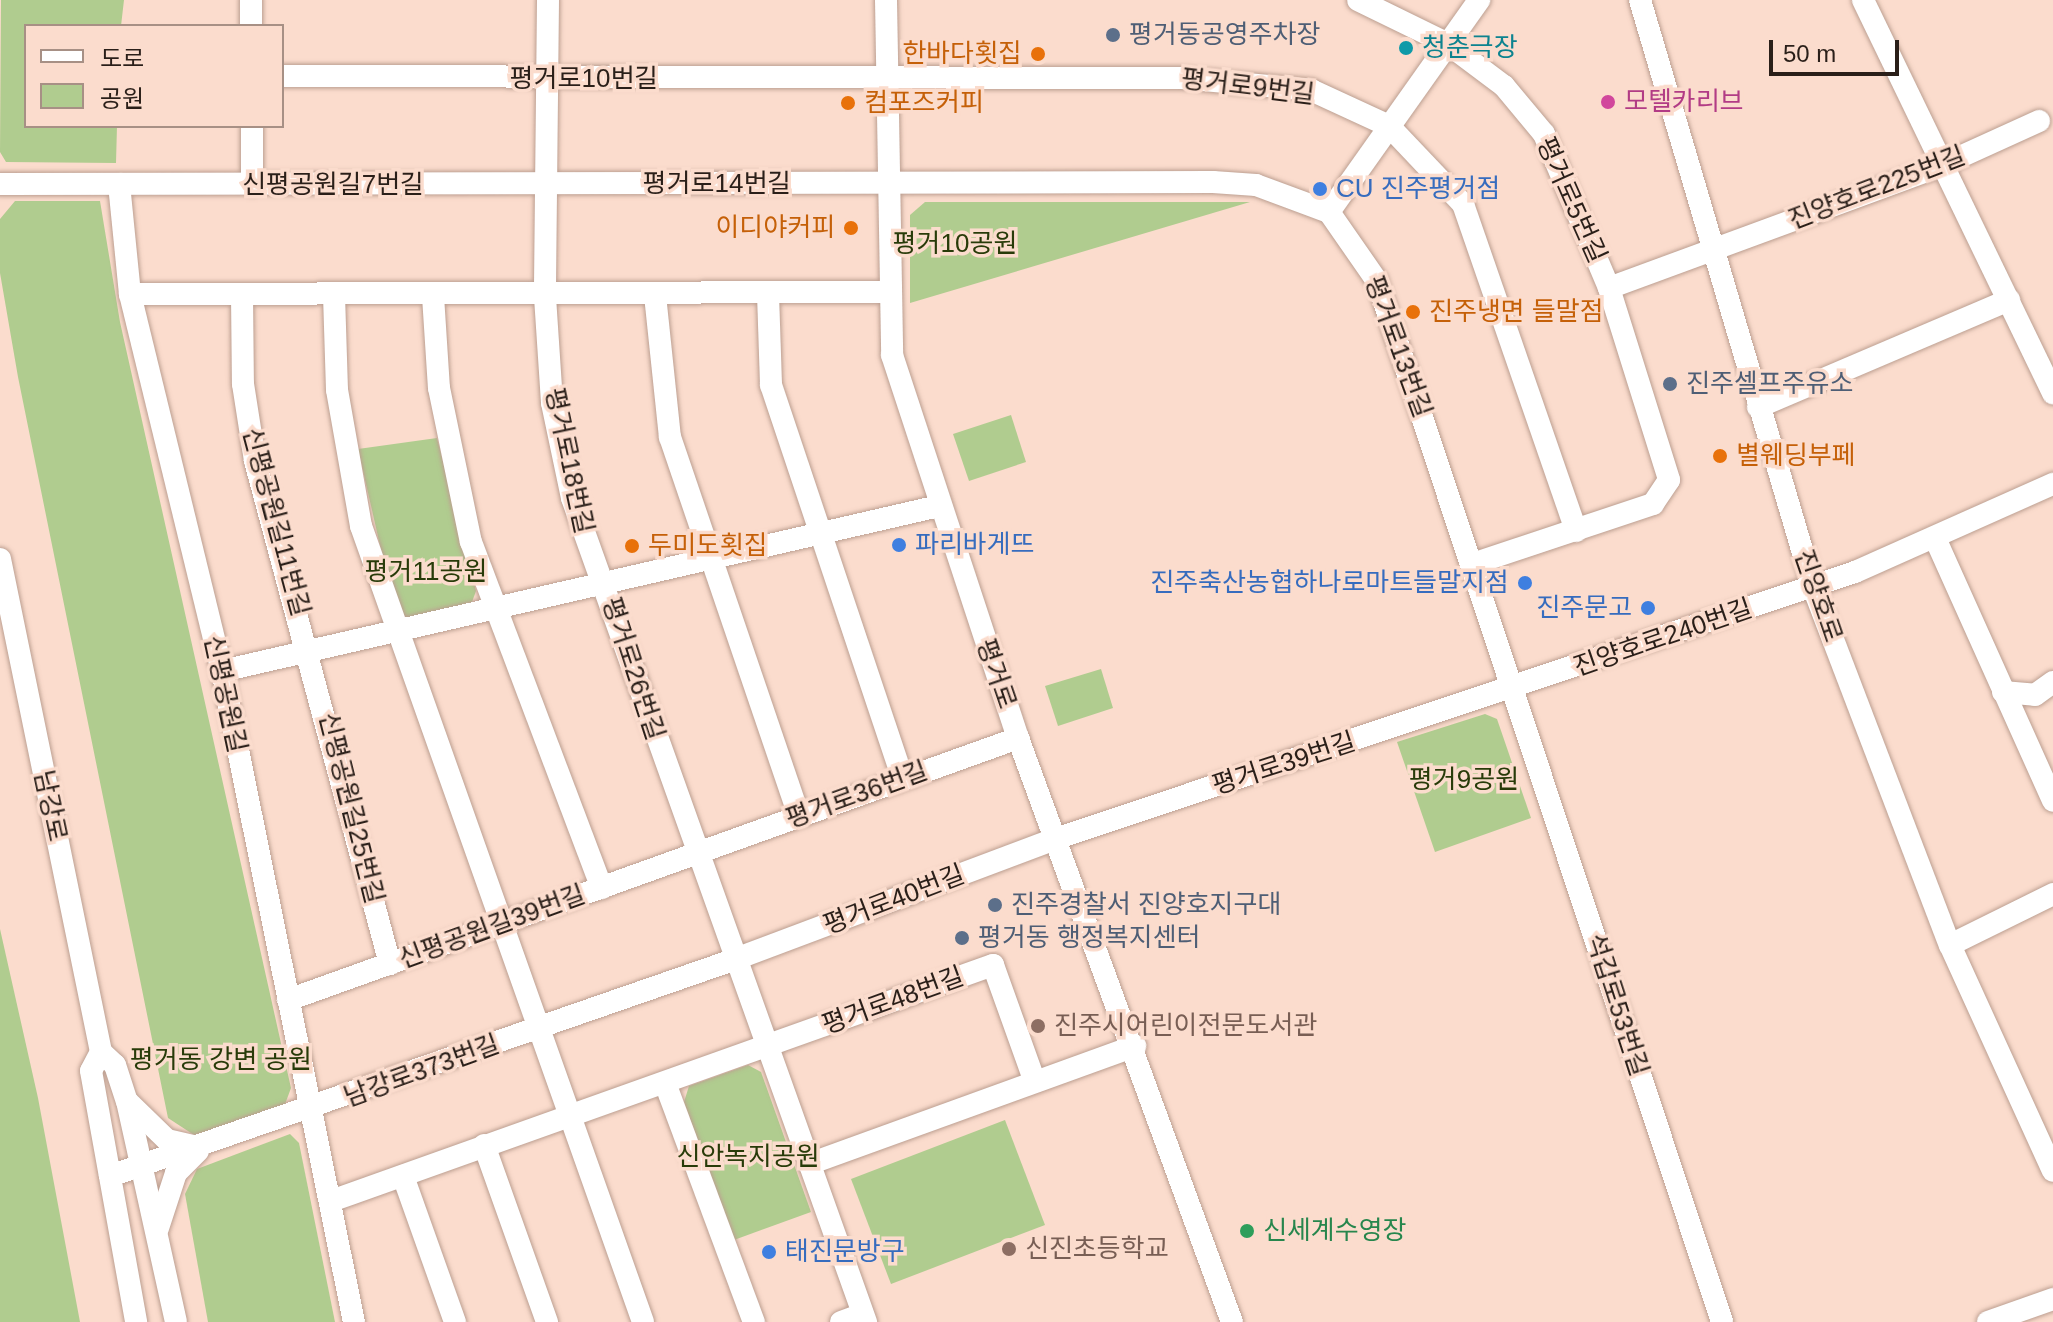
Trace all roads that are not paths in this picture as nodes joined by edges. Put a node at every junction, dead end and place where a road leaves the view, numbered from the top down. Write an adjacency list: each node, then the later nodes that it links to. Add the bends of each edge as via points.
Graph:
1 (251, 0): 8 (street)
2 (548, 0): 12 (street, 평거로18번길)
3 (886, 0): 11 (street, 평거로)
4 (1358, 0): 9 (street, 평거로5번길)
5 (1479, 0): 9 (street)
6 (1640, 0): 23 (street, 진양호로)
7 (1863, 0): 16 (street)
8 (251, 24)
9 (1448, 44): 14 (street); 24 (street, 평거로5번길, via 1504,86 1544,134)
10 (284, 76): 12 (street, 평거로10번길)
11 (886, 78): 12 (street, 평거로10번길); 14 (street, 평거로9번길, via 1264,84 1311,90); 20 (street, 평거로)
12 (547, 80): 19 (street, 평거로18번길)
13 (2039, 121): 16 (street, 진양호로225번길)
14 (1389, 126): 22 (street); 38 (street, 평거로9번길, via 1463,204)
15 (252, 128): 21 (street)
16 (1938, 167): 23 (street, 진양호로225번길); 33 (street)
17 (0, 184): 18 (street)
18 (119, 184): 21 (street, 신평공원길7번길); 26 (street, 신평공원길)
19 (546, 184): 20 (street, 평거로14번길); 21 (street, 신평공원길7번길); 32 (street, 평거로18번길)
20 (887, 184): 22 (street, via 1213,182 1256,185); 25 (street, 평거로)
21 (252, 185)
22 (1329, 212): 43 (street, 평거로13번길, via 1377,281)
23 (1712, 251): 24 (street, 진양호로225번길); 35 (street, 진양호로)
24 (1609, 288): 38 (street, 평거로5번길, via 1668,487 1653,504)
25 (887, 292): 27 (street); 37 (street, 평거로, via 892,355)
26 (130, 294): 28 (street); 49 (street, 신평공원길)
27 (768, 294): 30 (street); 39 (street, via 771,385)
28 (242, 295): 29 (street); 48 (street, 신평공원길11번길, via 243,384 255,461)
29 (334, 295): 31 (street); 47 (street, via 351,473)
30 (655, 295): 32 (street); 42 (street, via 670,437)
31 (433, 296): 32 (street); 46 (street, via 452,467)
32 (545, 297): 45 (street, 평거로18번길, via 552,403 572,498)
33 (2009, 300): 34 (street); 35 (street)
34 (2053, 393)
35 (1758, 407): 44 (street, 진양호로)
36 (2053, 484): 40 (street, 진양호로240번길)
37 (939, 506): 39 (street, 평거로26번길); 53 (street, 평거로)
38 (1576, 531): 43 (street)
39 (818, 536): 42 (street, 평거로26번길); 54 (street)
40 (1935, 538): 44 (street, 진양호로240번길); 51 (street)
41 (0, 559): 69 (street, 남강로)
42 (713, 562): 45 (street, 평거로26번길); 56 (street)
43 (1473, 564): 50 (street, 평거로13번길)
44 (1813, 587): 50 (street, 진양호로240번길); 62 (street, 진양호로)
45 (603, 589): 46 (street); 58 (street, 평거로26번길)
46 (495, 610): 47 (street); 59 (street)
47 (394, 633): 48 (street); 61 (street)
48 (311, 652): 49 (street); 64 (street, 신평공원길25번길)
49 (222, 671): 65 (street, 신평공원길)
50 (1513, 689): 57 (street, 평거로39번길); 96 (street, 석갑로53번길)
51 (2003, 692): 52 (street); 55 (street)
52 (2047, 694)
53 (1018, 738): 54 (street, 평거로36번길); 57 (street, 평거로)
54 (902, 777): 56 (street, 평거로36번길)
55 (2053, 801)
56 (799, 816): 58 (street, 평거로36번길)
57 (1055, 839): 63 (street, 평거로40번길); 67 (street, 평거로)
58 (697, 854): 59 (street, 신평공원길39번길); 63 (street, 평거로26번길)
59 (602, 888): 61 (street, 신평공원길39번길)
60 (2053, 894): 62 (street)
61 (501, 924): 64 (street, 신평공원길39번길); 66 (street)
62 (1950, 945): 79 (street, 진양호로)
63 (733, 960): 66 (street, 남강로373번길); 68 (street, 평거로26번길)
64 (390, 964): 65 (street, 신평공원길39번길)
65 (288, 1000): 73 (street, 신평공원길)
66 (538, 1029): 73 (street, 남강로373번길); 74 (street)
67 (1135, 1046): 70 (street); 95 (street, 평거로)
68 (766, 1047): 70 (street, 평거로48번길, via 993,965); 71 (street); 77 (street, 평거로26번길)
69 (101, 1052): 72 (street, 남강로, via 115,1065); 80 (street, 남강로, via 91,1071)
70 (1035, 1082): 77 (street)
71 (665, 1083): 74 (street); 93 (street)
72 (127, 1101): 76 (street, via 167,1140); 78 (street, 남강로)
73 (312, 1110): 76 (street, 남강로373번길); 82 (street, 신평공원길)
74 (570, 1117): 75 (street); 92 (street)
75 (484, 1145): 81 (street); 91 (street)
76 (202, 1147): 78 (street, 남강로373번길); 83 (street, via 176,1173)
77 (809, 1164): 85 (street, 평거로26번길)
78 (143, 1167): 80 (street, 남강로373번길); 83 (street, 남강로)
79 (2053, 1171)
80 (110, 1176): 87 (street, 남강로)
81 (403, 1176): 82 (street); 90 (street)
82 (331, 1201): 89 (street, 신평공원길)
83 (158, 1230): 88 (street, 남강로)
84 (2053, 1299): 86 (street)
85 (864, 1318): 94 (street)
86 (1996, 1321)
87 (136, 1322)
88 (176, 1322)
89 (354, 1322)
90 (455, 1322)
91 (547, 1322)
92 (643, 1322)
93 (754, 1322)
94 (841, 1322)
95 (1232, 1322)
96 (1722, 1322)

